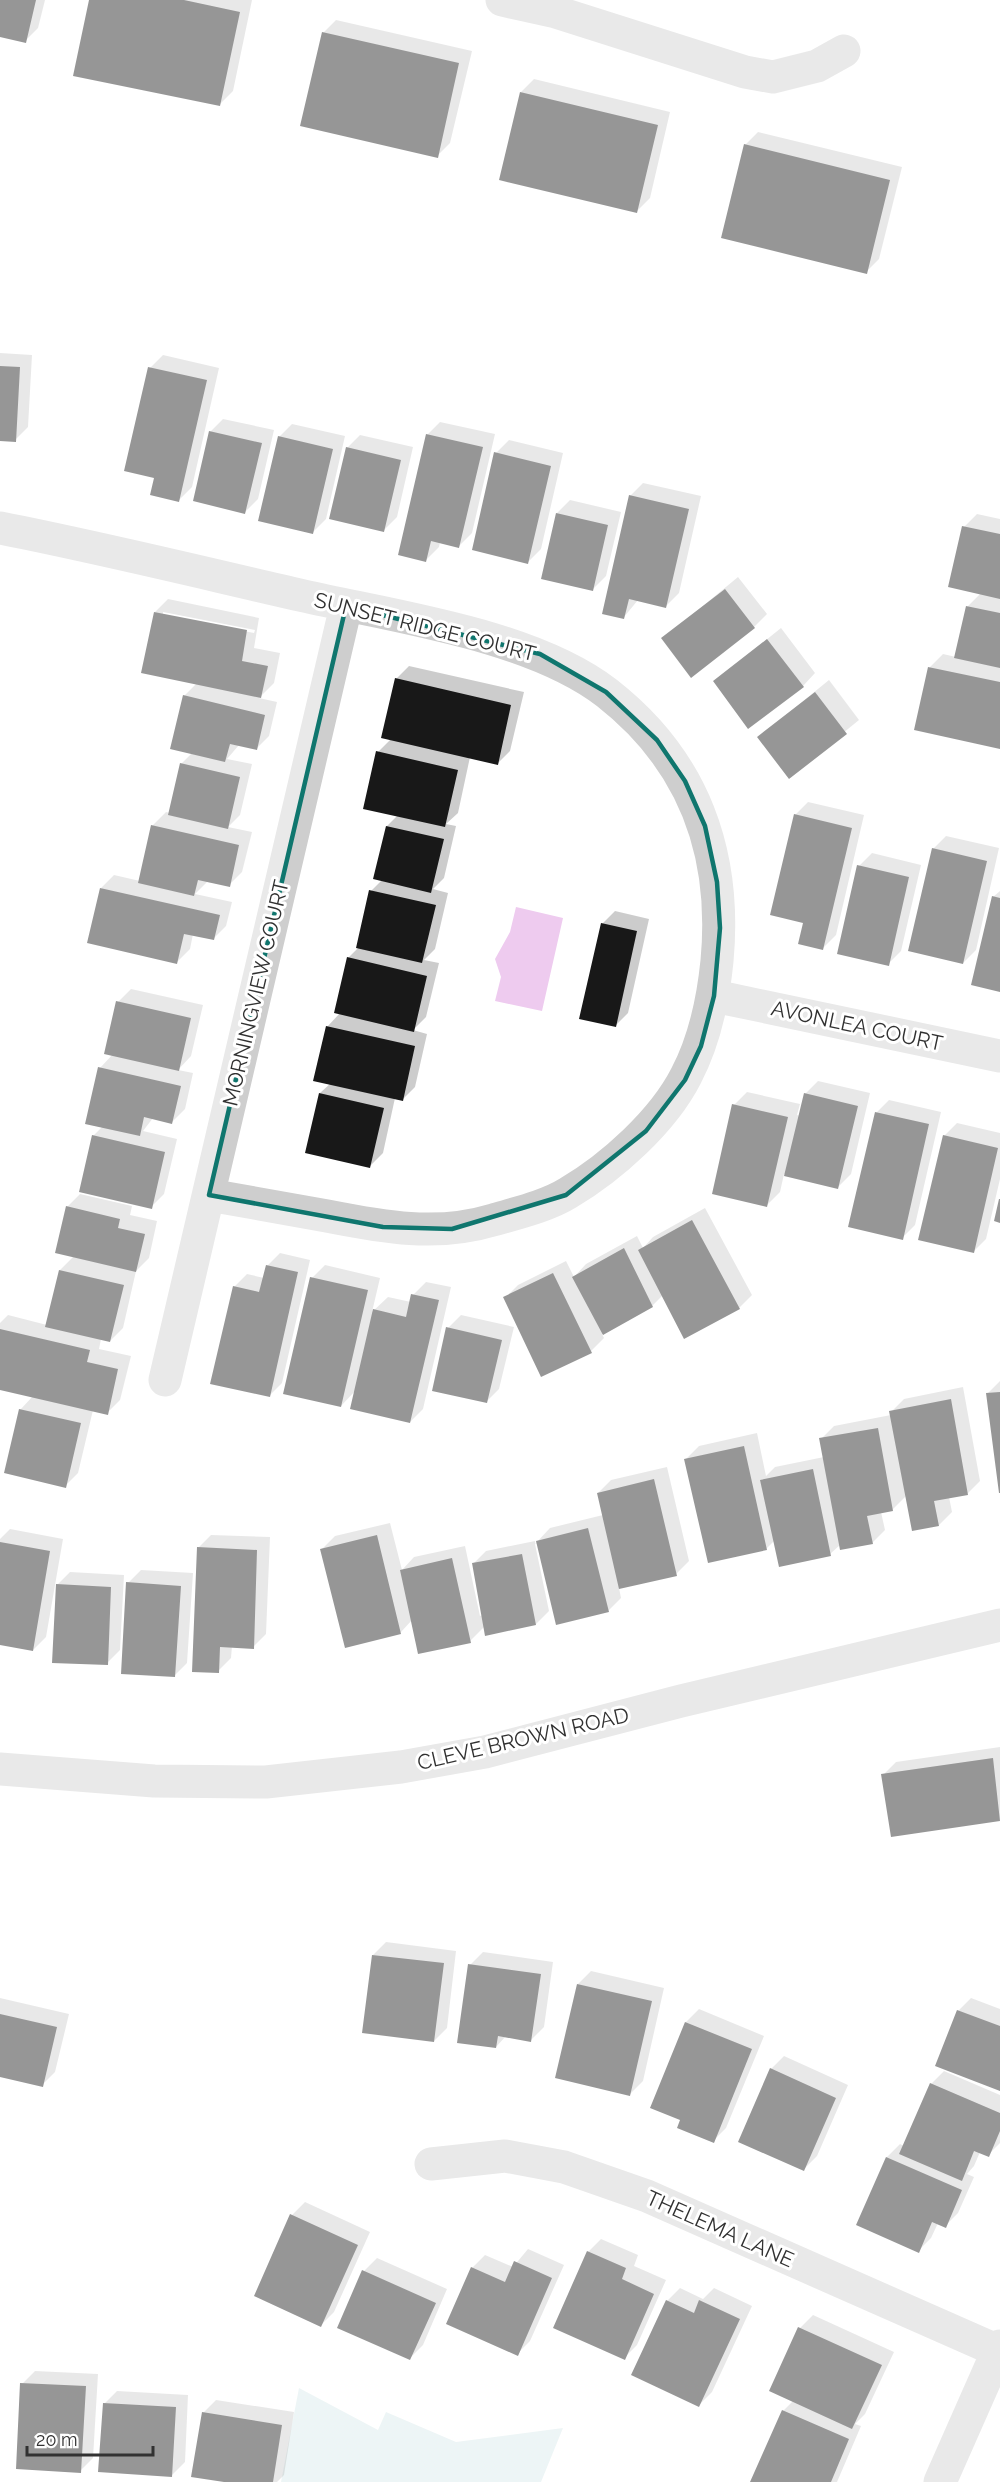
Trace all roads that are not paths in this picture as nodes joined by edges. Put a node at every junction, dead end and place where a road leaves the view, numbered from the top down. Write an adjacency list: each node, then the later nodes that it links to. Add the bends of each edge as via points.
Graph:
1 (502, 0): 2 (street, via 556,12 773,77 816,66)
2 (844, 51)
3 (0, 528): 4 (street, SUNSET RIDGE COURT)
4 (346, 606): 5 (street, SUNSET RIDGE COURT, via 540,654 606,692 657,740 685,781 705,826 717,882 719,916); 7 (street, MORNINGVIEW COURT)
5 (714, 996): 6 (street, AVONLEA COURT); 7 (street, SUNSET RIDGE COURT, via 700,1046 685,1080 646,1131 622,1154 566,1194 492,1221 452,1229 418,1230)
6 (1000, 1056)
7 (209, 1195): 8 (street, MORNINGVIEW COURT)
8 (165, 1380)
9 (1000, 1625): 10 (street, CLEVE BROWN ROAD, via 485,1752 401,1767 266,1782 154,1781)
10 (0, 1768)
11 (431, 2164): 12 (street, THELEMA LANE, via 505,2156 564,2167 647,2196)
12 (999, 2348): 13 (street)
13 (940, 2482)

